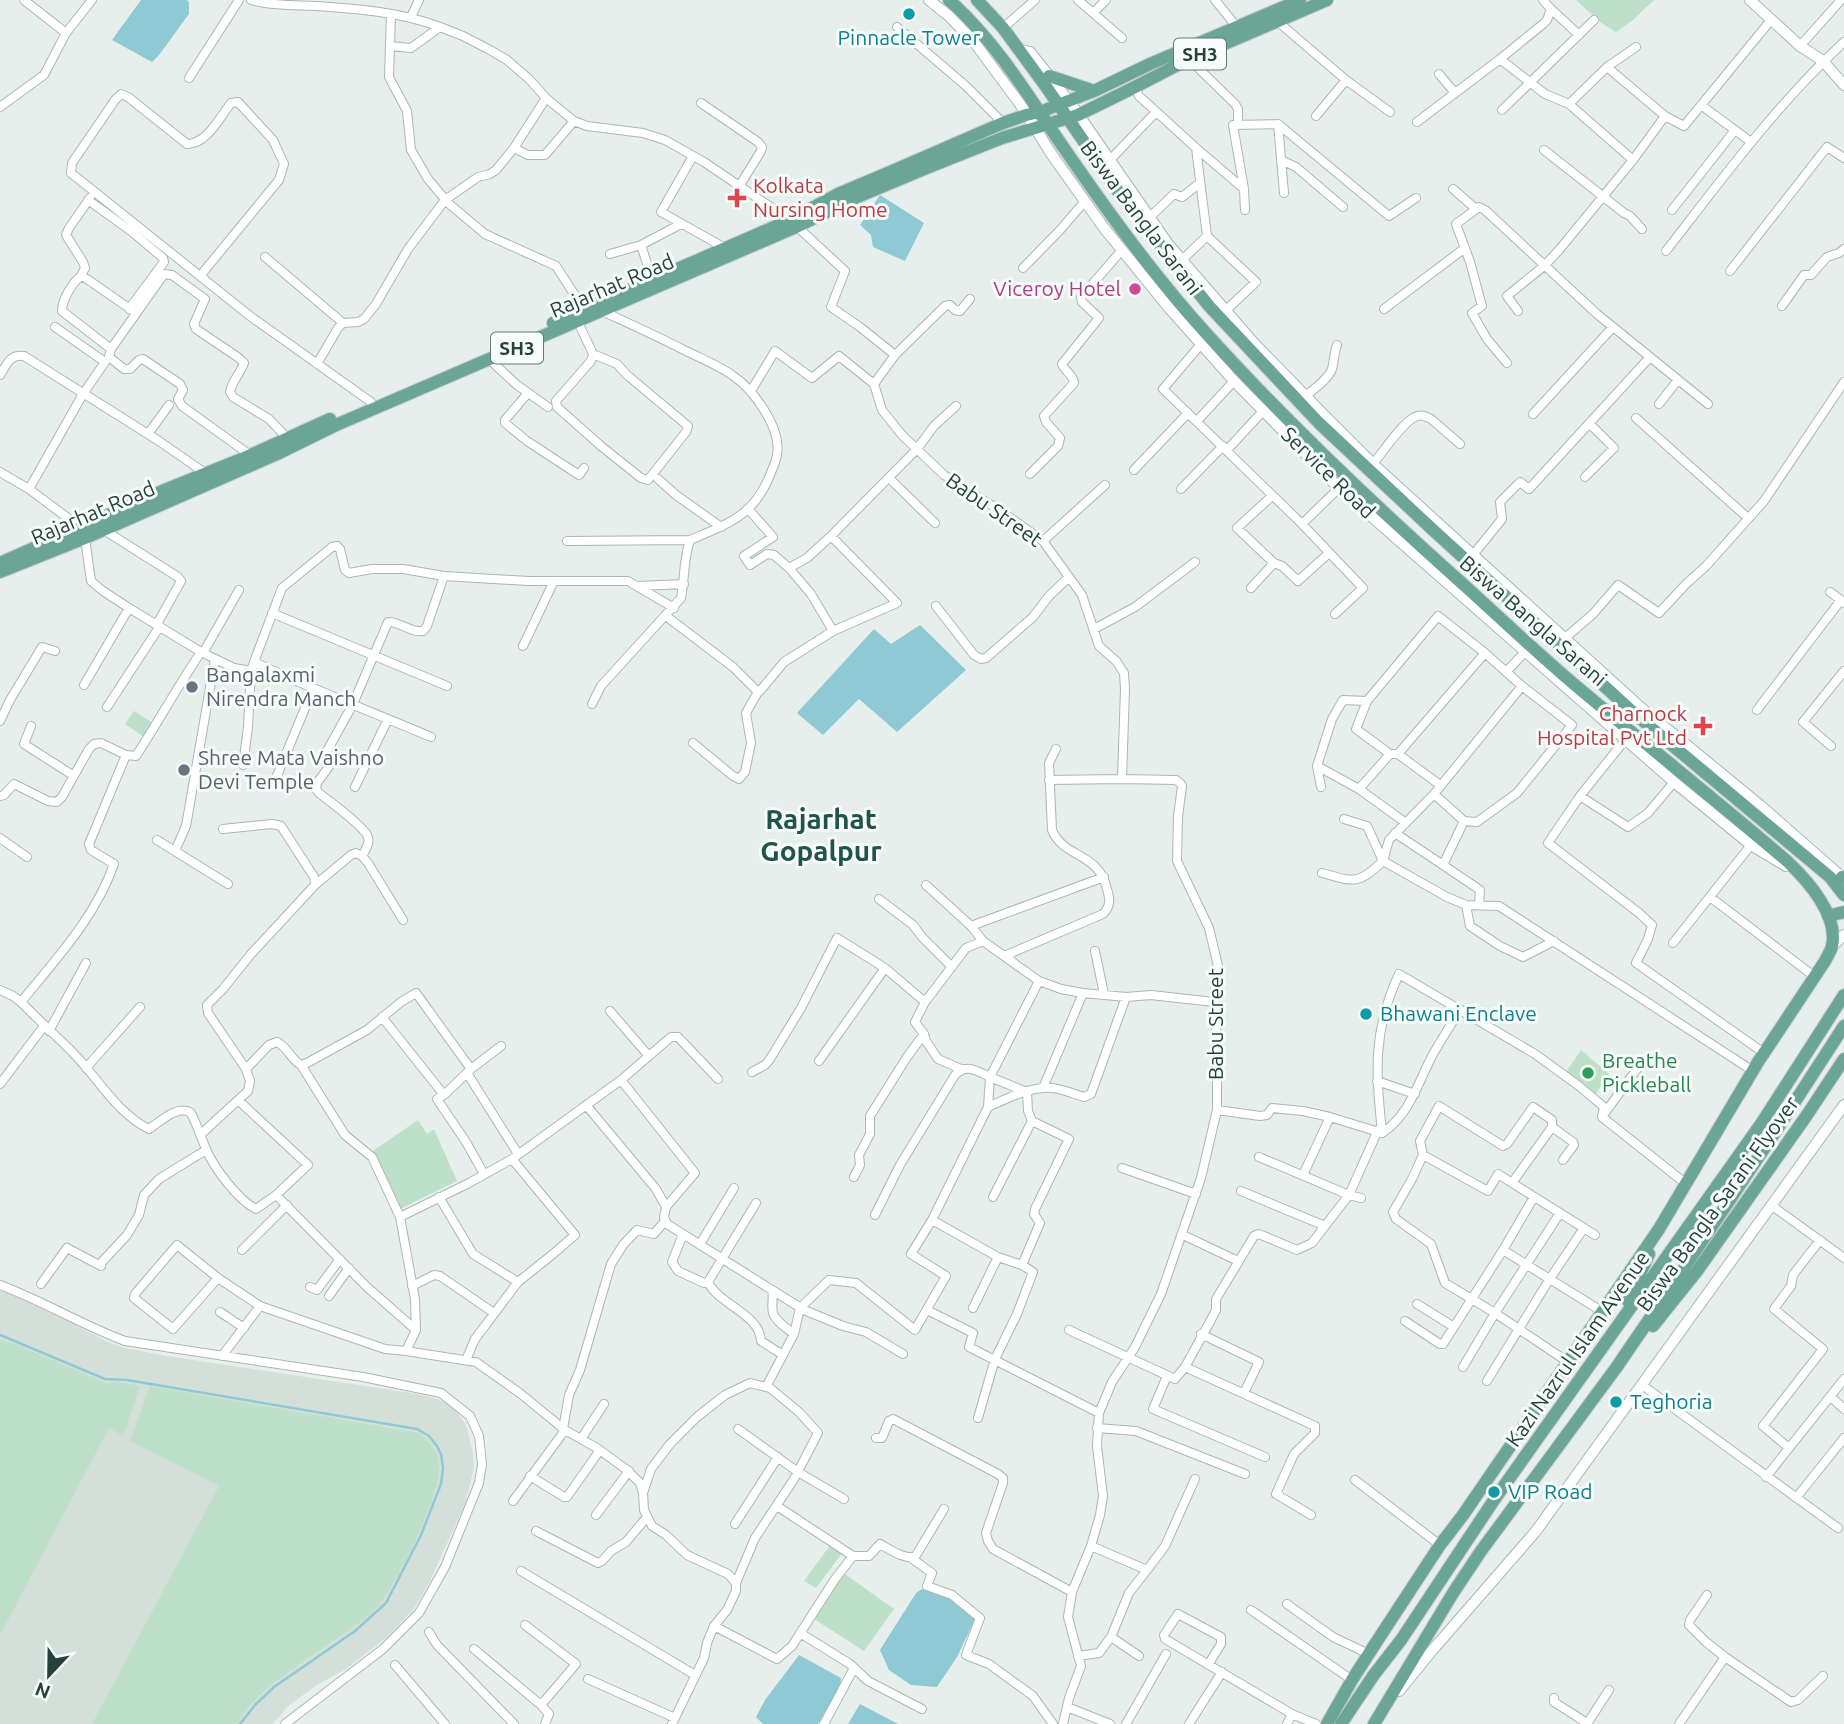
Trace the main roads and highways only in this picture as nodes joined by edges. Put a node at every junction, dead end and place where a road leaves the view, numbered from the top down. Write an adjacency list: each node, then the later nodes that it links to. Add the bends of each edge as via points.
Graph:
1 (949, 0): 8 (main road, via 979,30)
2 (977, 0): 7 (main road)
3 (1300, 0): 6 (main road, SH3)
4 (1327, 0): 9 (main road, SH3, via 1189,58)
5 (1049, 76): 6 (main road)
6 (1094, 91): 7 (main road, SH3)
7 (1063, 103): 8 (main road, SH3); 9 (main road, Biswa Bangla Sarani)
8 (1040, 112): 10 (main road, Biswa Bangla Sarani); 11 (main road, Rajarhat Road / SH3, via 1003,123 838,194)
9 (1072, 116): 10 (main road, SH3); 16 (main road, Biswa Bangla Sarani, via 1122,197 1322,420 1432,529 1609,684 1636,715 1830,877)
10 (1042, 126): 11 (main road, Rajarhat Road / SH3); 18 (main road, Biswa Bangla Sarani, via 1195,321 1346,488 1801,874)
11 (793, 223): 12 (main road, Rajarhat Road / SH3); 12 (main road, Rajarhat Road / SH3, via 652,279)
12 (584, 316): 13 (main road, Rajarhat Road / SH3, via 205,473); 13 (main road, Rajarhat Road / SH3, via 104,530)
13 (83, 533): 14 (main road, Rajarhat Road / SH3); 15 (main road, Rajarhat Road / SH3)
14 (0, 563)
15 (0, 572)
16 (1844, 895)
17 (1844, 912): 18 (main road)
18 (1828, 916): 22 (main road, Biswa Bangla Sarani, via 1832,946)
19 (1844, 995): 23 (main road, Kazi Nazrul Islam Avenue, via 1761,1124)
20 (1844, 1026): 24 (main road, Kazi Nazrul Islam Avenue)
21 (1844, 1059): 24 (main road, Biswa Bangla Sarani Flyover, via 1697,1271)
22 (1659, 1229): 23 (main road); 28 (main road, via 1440,1545)
23 (1619, 1324): 25 (main road, Kazi Nazrul Islam Avenue)
24 (1616, 1368): 26 (main road)
25 (1451, 1564): 26 (main road); 29 (main road, Kazi Nazrul Islam Avenue)
26 (1466, 1573): 27 (main road)
27 (1376, 1720)
28 (1326, 1724)
29 (1341, 1724)

